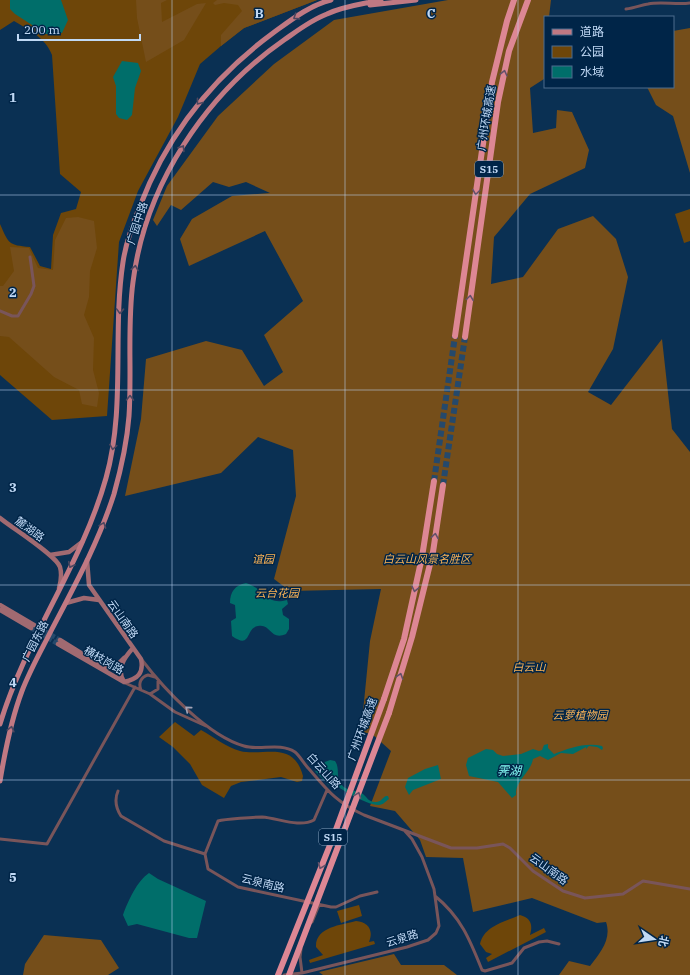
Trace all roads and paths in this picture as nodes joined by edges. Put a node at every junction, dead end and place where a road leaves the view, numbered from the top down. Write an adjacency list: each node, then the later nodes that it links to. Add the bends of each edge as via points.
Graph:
1 (331, 0): 16 (main road, 广园中路, one-way to 16, via 309,9 290,21 251,49 220,77 180,128 149,183 129,236 124,261 120,300 117,415 112,454 98,503)
2 (381, 0): 7 (main road, 广园中路)
3 (416, 0): 7 (main road)
4 (514, 1): 11 (highway, 广州环城高速 / S15, one-way to 11, via 498,52 492,82)
5 (527, 2): 12 (highway, 广州环城高速 / S15, one-way to 5, via 498,102 509,51)
6 (690, 3): 8 (street, via 648,4)
7 (353, 6): 18 (main road, 广园中路, one-way to 7, via 110,506 125,448 129,416 134,269 145,227 162,184 202,119 247,69 312,21 328,13)
8 (626, 9)
9 (30, 257): 10 (street, via 34,286 31,294 18,316)
10 (0, 311)
11 (455, 336)
12 (465, 337)
13 (434, 481): 46 (highway, 广州环城高速 / S15, one-way to 46, bridge, via 422,557 404,639 334,835)
14 (443, 485): 48 (highway, 广州环城高速 / S15, one-way to 14, bridge, via 389,713 412,637 433,552)
15 (0, 518): 17 (main road, 麓湖路)
16 (82, 542): 17 (main road, 麓湖路, via 69,552); 19 (main road, 广园东路, one-way to 19)
17 (50, 555): 19 (main road, 麓湖路, via 60,565 62,575)
18 (87, 560): 20 (main road, 云山南路, via 88,585); 21 (main road, 广园东路)
19 (59, 588): 32 (main road, 广园东路, via 21,668)
20 (99, 600): 21 (main road, via 84,598); 24 (main road, 云山南路)
21 (66, 603): 34 (main road, 广园东路, one-way to 21, via 9,735 22,692)
22 (0, 604): 23 (main road, via 32,626)
23 (0, 610)
24 (133, 648): 25 (main road, 横枝岗路); 26 (main road, 云山南路)
25 (124, 658): 28 (main road, via 120,673); 28 (main road, 横枝岗路, via 116,667 106,668 59,642)
26 (141, 659): 27 (street); 28 (main road, via 140,675 136,679)
27 (156, 678): 30 (street, via 148,675 142,678); 31 (street, via 159,683 158,689); 33 (street, one-way to 27)
28 (124, 682): 29 (street, 横枝岗路)
29 (135, 687): 30 (street, 横枝岗路); 38 (street, via 47,844)
30 (141, 690): 31 (street)
31 (150, 694): 33 (street, via 175,712)
32 (0, 724)
33 (209, 727): 35 (street, 白云山路, via 242,746 274,746 296,752)
34 (0, 781)
35 (326, 790): 37 (street, 白云山路, via 351,809); 39 (street, via 314,820 309,823 260,817 218,821)
36 (118, 791): 39 (street, via 116,803 121,816 164,841)
37 (403, 829): 40 (street, 云山南路, via 451,848 477,848 502,844 510,848 533,871 563,891 585,898 623,894 643,881); 42 (street, 云泉路, via 422,857)
38 (0, 839)
39 (205, 854): 43 (street, 云泉南路, via 208,869 231,884)
40 (690, 889)
41 (377, 892): 43 (street, 云泉南路, via 360,896 336,908)
42 (435, 895): 44 (street, via 461,922 482,970 512,963 524,948 539,942); 45 (street, 云泉路, via 439,926 428,940)
43 (319, 905): 45 (street, via 301,949)
44 (559, 944)
45 (302, 973): 47 (street, 云泉路)
46 (278, 975)
47 (284, 975)
48 (289, 975)

